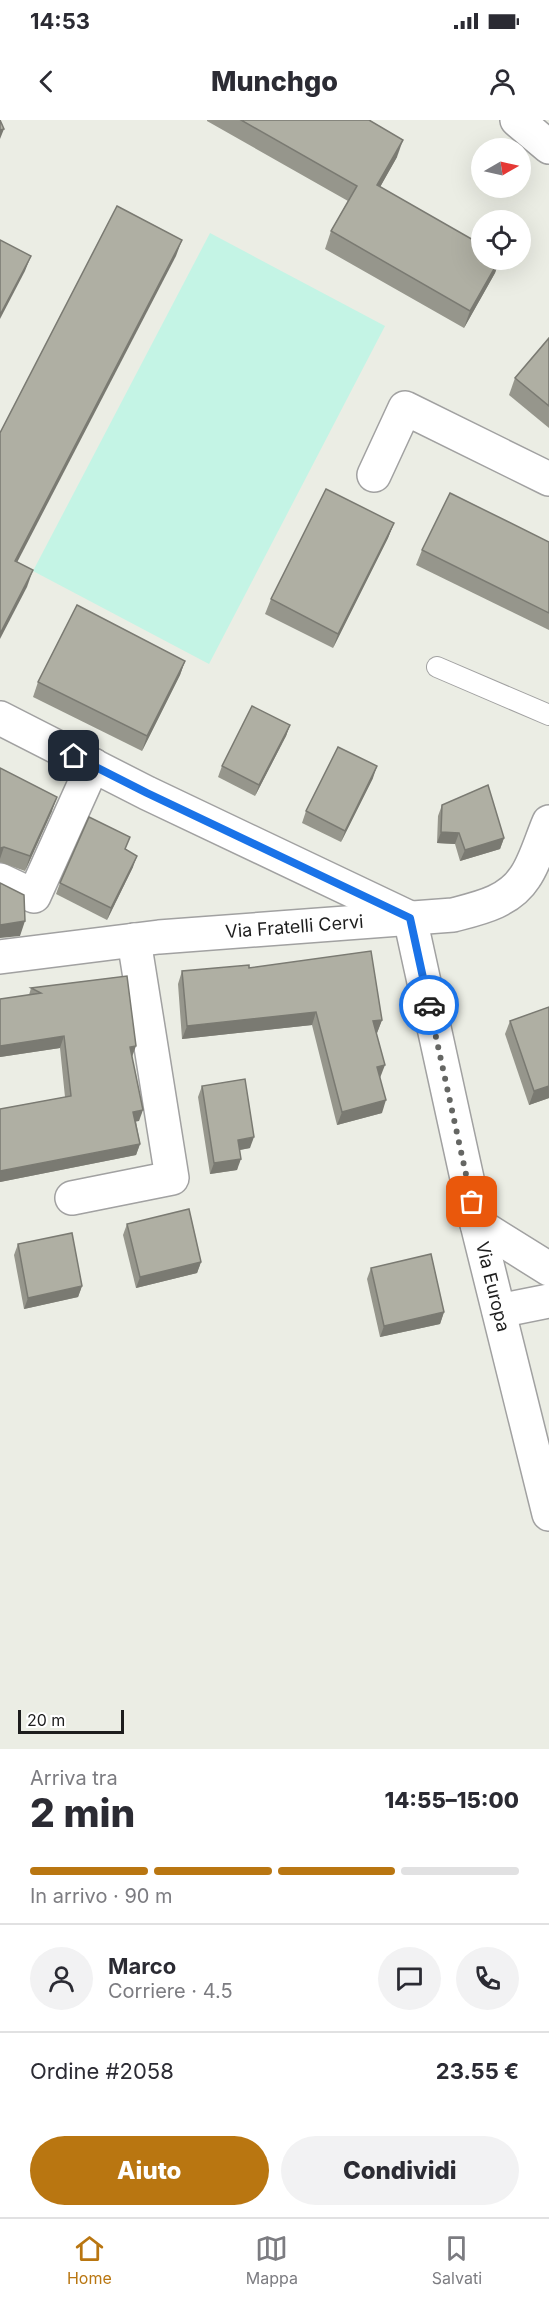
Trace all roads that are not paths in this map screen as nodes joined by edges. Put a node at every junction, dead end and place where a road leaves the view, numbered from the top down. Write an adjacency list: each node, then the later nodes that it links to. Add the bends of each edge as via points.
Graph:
1 (517, 120): 2 (street)
2 (549, 147)
3 (374, 475): 4 (street, via 405,408)
4 (549, 479)
5 (437, 667): 6 (lane)
6 (549, 715)
7 (0, 718): 8 (street)
8 (93, 765): 10 (street, via 34,896); 11 (street)
9 (549, 822): 11 (street, Via Fratelli Cervi, via 526,877 507,896 453,915)
10 (0, 880)
11 (410, 918): 12 (street, Via Fratelli Cervi); 15 (street, Via Europa)
12 (134, 940): 13 (street, Via Fratelli Cervi); 14 (street, via 172,1178)
13 (0, 957)
14 (72, 1198)
15 (477, 1224): 16 (street); 18 (street, Via Europa)
16 (549, 1269)
17 (549, 1301): 18 (street)
18 (499, 1311): 19 (street, Via Europa)
19 (549, 1514)

